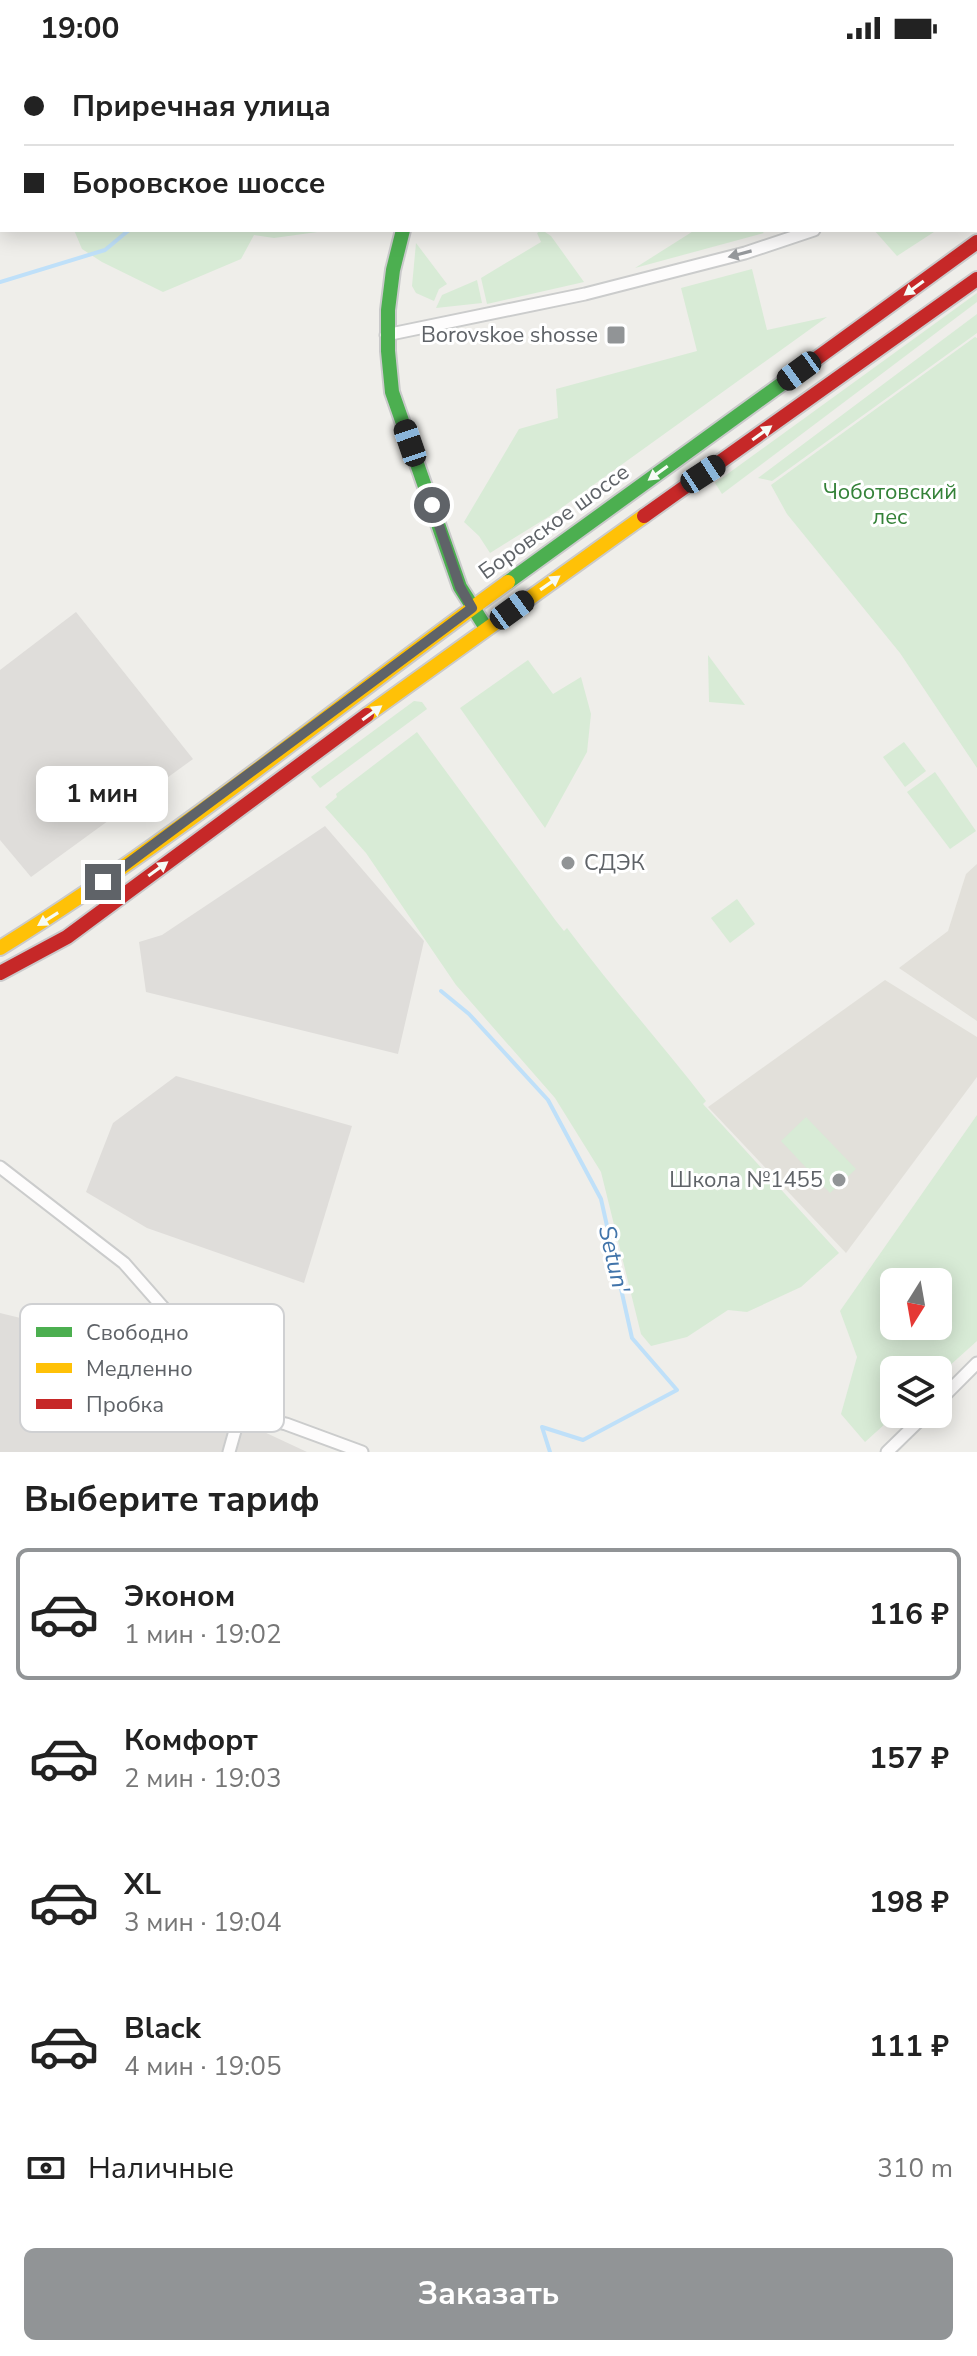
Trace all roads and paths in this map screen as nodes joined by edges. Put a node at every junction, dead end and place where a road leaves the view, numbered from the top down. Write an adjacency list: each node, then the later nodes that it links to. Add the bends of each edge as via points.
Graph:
1 (403, 232): 5 (main road)
2 (808, 232): 5 (street, one-way to 5, via 585,294)
3 (977, 242): 6 (main road, Боровское шоссе, one-way to 6)
4 (977, 279): 7 (main road, one-way to 4)
5 (386, 335): 6 (main road, via 392,392)
6 (472, 608): 7 (main road); 8 (main road, Боровское шоссе, one-way to 8, via 143,854)
7 (486, 628): 9 (main road, one-way to 7, via 67,937)
8 (0, 948)
9 (0, 973)
10 (0, 1167): 11 (street, via 124,1263)
11 (160, 1304)
12 (977, 1363): 13 (street)
13 (952, 1388)
14 (284, 1424): 18 (street)
15 (912, 1428): 19 (street)
16 (235, 1432): 17 (street)
17 (229, 1452)
18 (362, 1452)
19 (887, 1452)

